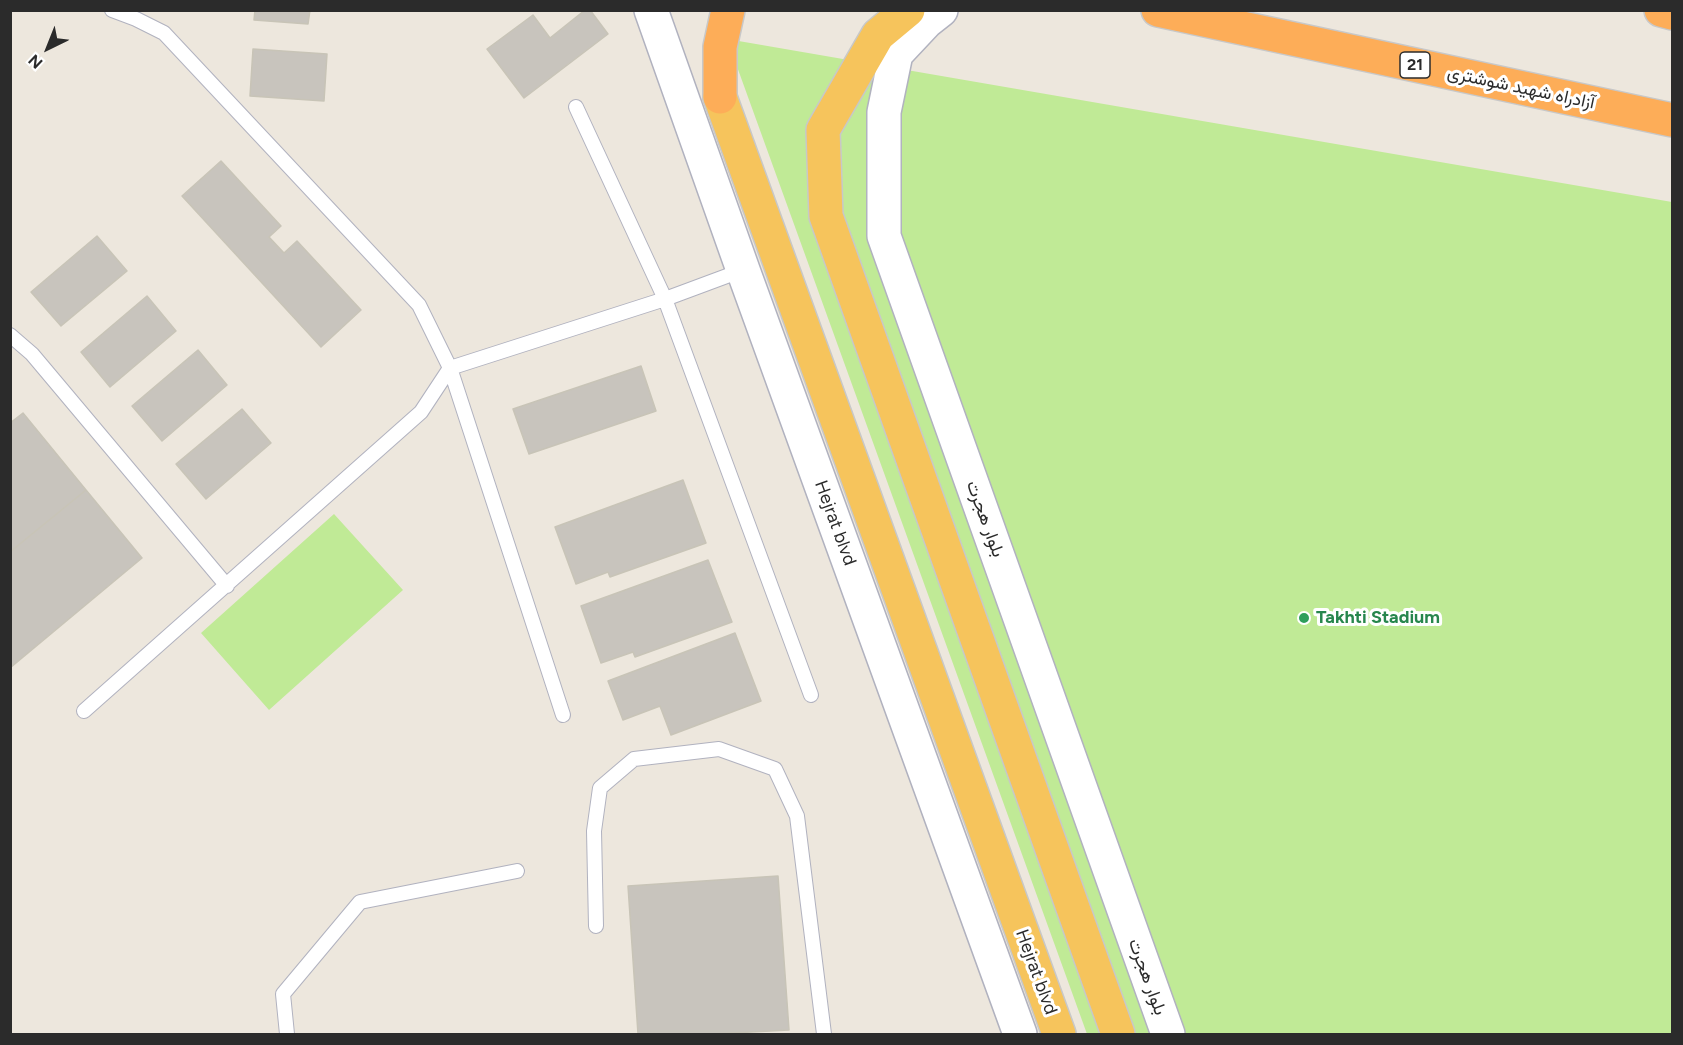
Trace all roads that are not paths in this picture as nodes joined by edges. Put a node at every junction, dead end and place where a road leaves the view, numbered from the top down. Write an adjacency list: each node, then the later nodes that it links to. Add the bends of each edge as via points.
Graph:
1 (112, 10): 14 (lane, via 164,33 419,305)
2 (651, 10): 11 (main road, Hejrat blvd)
3 (728, 10): 24 (highway, Hejrat blvd, via 720,46 720,97)
4 (908, 10): 25 (highway, via 878,35 823,130 826,216)
5 (941, 10): 26 (main road, بلوار هجرت, via 896,54 884,112 884,236)
6 (1158, 10): 10 (highway, آزادراه شهید شوشتری / 21)
7 (1661, 10): 8 (highway)
8 (1672, 13)
9 (576, 107): 12 (lane)
10 (1672, 120)
11 (744, 270): 12 (lane); 23 (main road, Hejrat blvd)
12 (665, 298): 14 (lane); 16 (lane)
13 (10, 335): 15 (lane, via 32,354)
14 (450, 368): 15 (lane, via 421,412); 18 (lane)
15 (226, 586): 17 (lane)
16 (811, 695)
17 (84, 711)
18 (563, 715)
19 (517, 871): 21 (lane, via 360,902 284,994)
20 (596, 926): 22 (lane, via 594,831 600,788 634,759 719,749 775,769 797,816)
21 (288, 1035)
22 (824, 1035)
23 (1020, 1035)
24 (1059, 1035)
25 (1118, 1035)
26 (1168, 1035)

